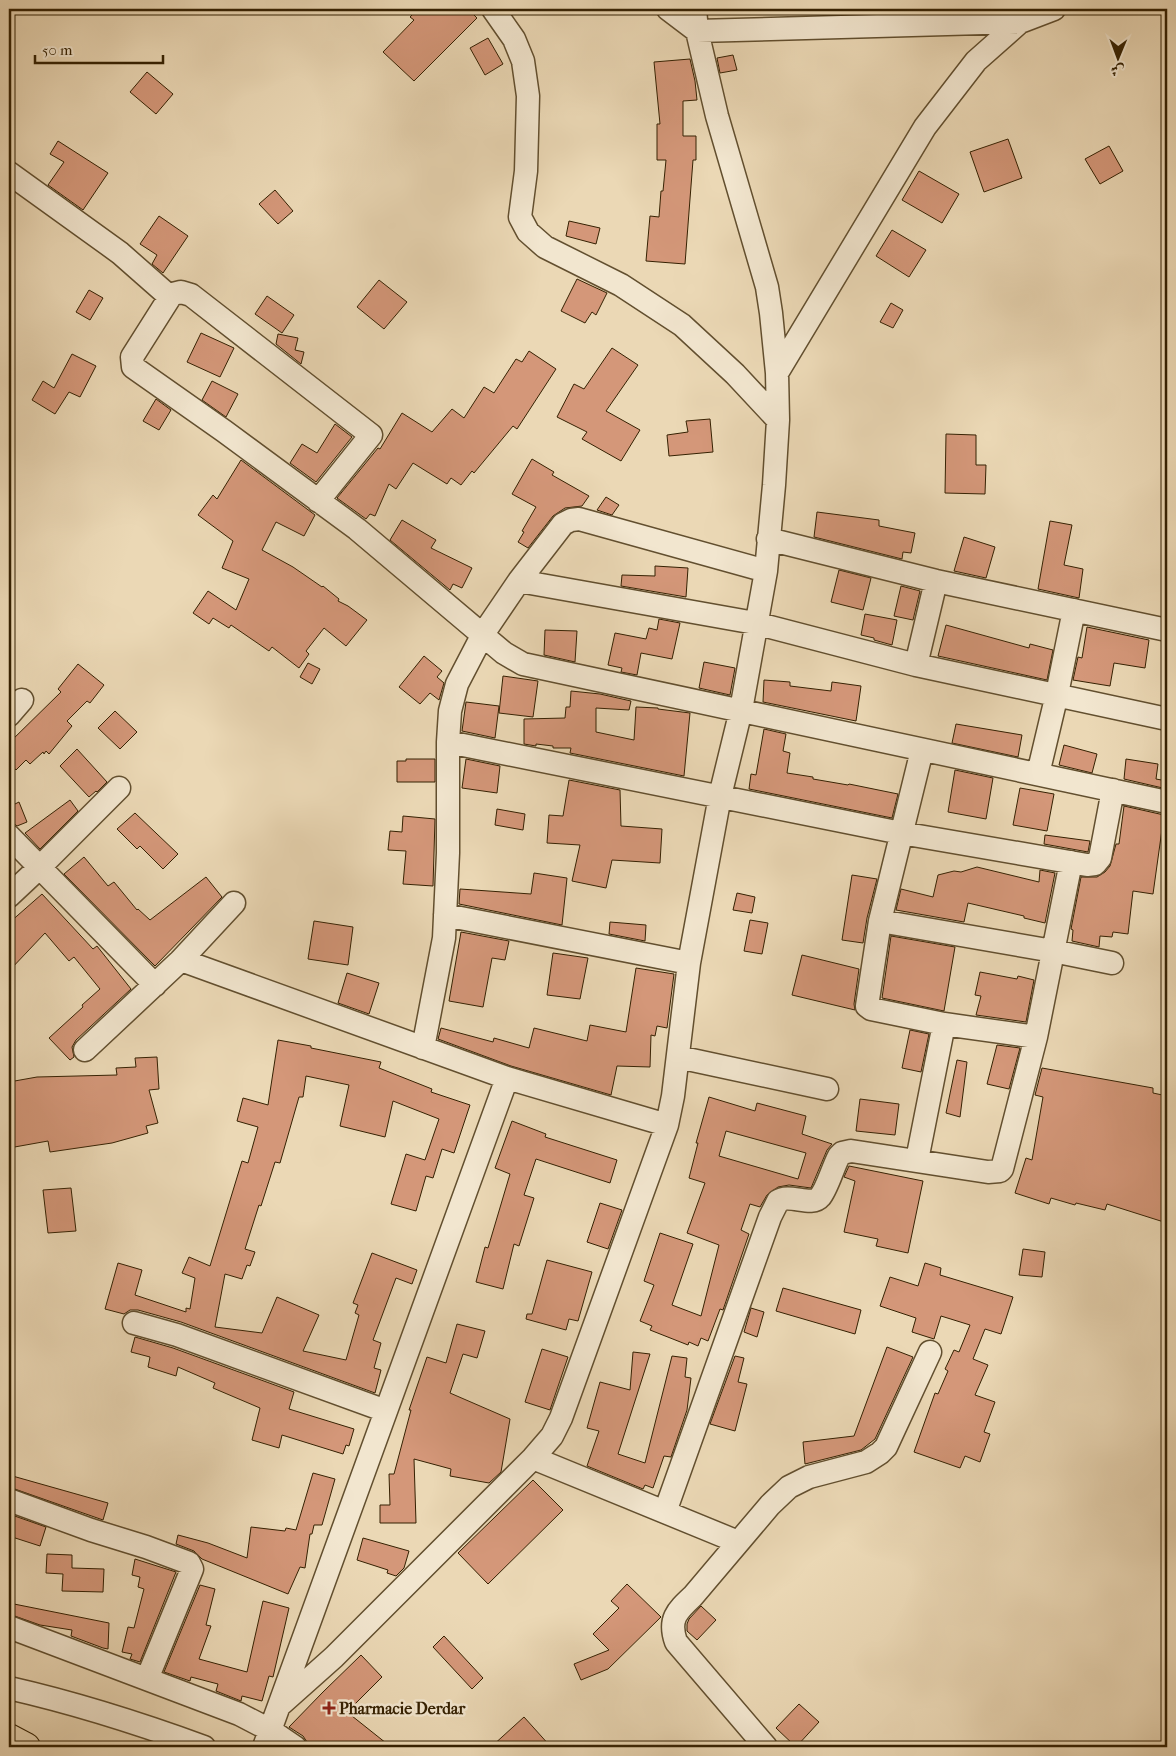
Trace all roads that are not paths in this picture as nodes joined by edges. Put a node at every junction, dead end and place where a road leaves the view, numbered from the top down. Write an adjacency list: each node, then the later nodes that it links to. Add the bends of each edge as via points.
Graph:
1 (493, 9): 10 (street, via 514,39 523,60 528,96 526,171 520,218 528,232 545,247 621,285 682,325)
2 (668, 9): 6 (street)
3 (695, 9): 6 (street)
4 (1054, 9): 5 (street)
5 (1020, 22): 6 (street); 9 (street, via 976,61 925,128)
6 (696, 31): 9 (street, via 767,287)
7 (9, 172): 8 (street, via 120,253)
8 (170, 296): 11 (street, via 132,357 133,366); 11 (street, via 181,292 191,295 371,435)
9 (777, 373): 10 (street)
10 (778, 420): 12 (street)
11 (318, 501): 19 (street, via 357,529)
12 (768, 539): 13 (street); 15 (street)
13 (766, 571): 14 (street, via 579,519 571,520 558,529); 17 (street)
14 (518, 581): 17 (street); 19 (street)
15 (936, 581): 16 (street); 20 (street)
16 (1074, 610): 18 (street); 21 (street)
17 (755, 623): 20 (street); 22 (street)
18 (1167, 630)
19 (483, 634): 22 (street, via 504,653 523,664); 24 (street, via 457,684 450,711)
20 (916, 665): 21 (street)
21 (1057, 694): 23 (street); 26 (street)
22 (741, 710): 25 (street); 29 (street)
23 (1167, 719)
24 (448, 742): 29 (street); 37 (street)
25 (922, 750): 26 (street); 31 (street)
26 (1038, 774): 28 (street)
27 (119, 788): 34 (street)
28 (1113, 790): 30 (street); 33 (street, via 1098,862 1088,865)
29 (720, 796): 31 (street); 41 (street)
30 (1167, 802)
31 (901, 833): 33 (street); 38 (street)
32 (9, 836): 34 (street)
33 (1071, 862): 39 (street)
34 (40, 867): 35 (street); 43 (street)
35 (9, 896)
36 (234, 903): 40 (street)
37 (445, 915): 41 (street); 46 (street, via 441,955)
38 (880, 921): 39 (street); 44 (street, via 867,1006)
39 (1053, 951): 42 (street); 45 (street)
40 (181, 960): 43 (street); 46 (street)
41 (689, 963): 48 (street)
42 (1112, 963)
43 (155, 985): 47 (street)
44 (944, 1024): 45 (street); 52 (street)
45 (1036, 1037): 52 (street, via 1002,1169 988,1172)
46 (423, 1048): 49 (street)
47 (85, 1050)
48 (678, 1057): 50 (street); 51 (street)
49 (507, 1078): 51 (street); 55 (street)
50 (827, 1089)
51 (667, 1125): 56 (street, via 561,1418 552,1436)
52 (917, 1160): 58 (street, via 846,1152 838,1156 818,1199 785,1198 776,1204)
53 (134, 1323): 55 (street, via 205,1345)
54 (930, 1352): 59 (street, via 886,1447 880,1453 858,1466 800,1480 770,1505)
55 (386, 1411): 63 (street)
56 (533, 1458): 58 (street); 63 (street, via 334,1657)
57 (9, 1500): 61 (street, via 190,1563 192,1569)
58 (665, 1512): 59 (street)
59 (738, 1542): 69 (street, via 679,1609 674,1616 673,1630 676,1642)
60 (9, 1627): 61 (street)
61 (146, 1679): 65 (street, via 240,1714)
62 (9, 1688): 67 (street)
63 (279, 1706): 65 (street)
64 (9, 1738): 66 (highway)
65 (267, 1739): 68 (street)
66 (26, 1747)
67 (204, 1747)
68 (295, 1747)
69 (766, 1747)

